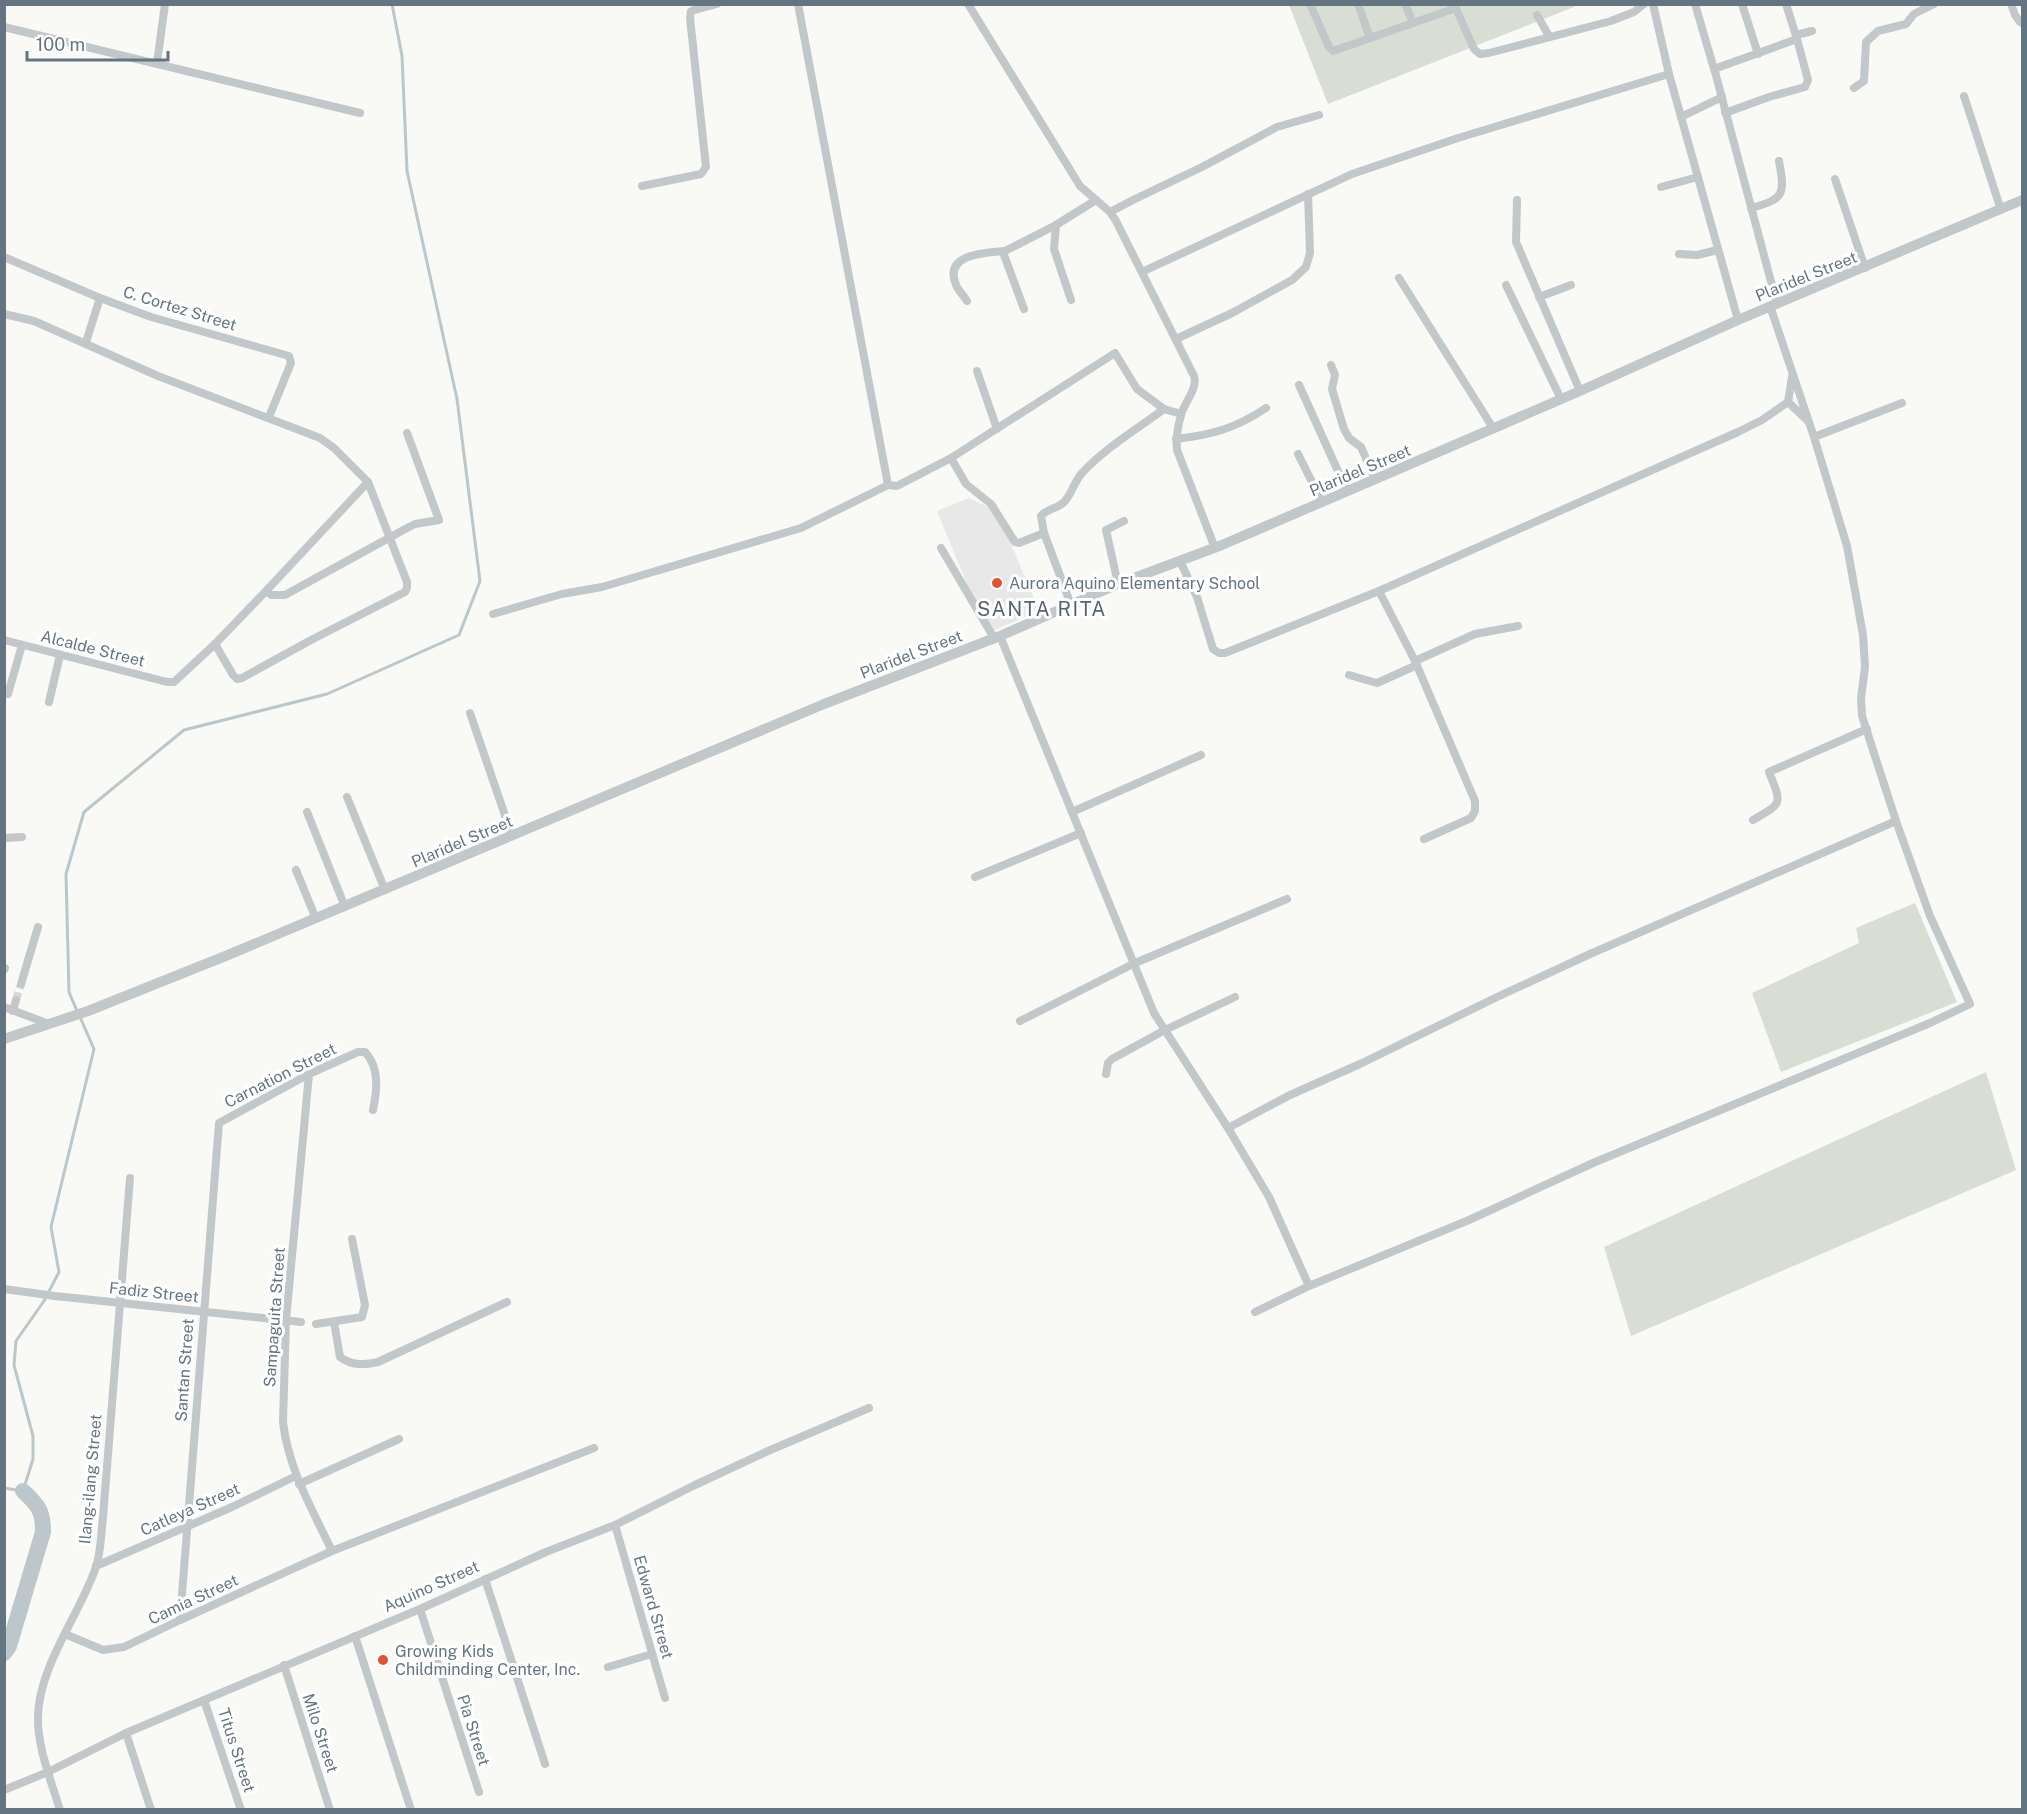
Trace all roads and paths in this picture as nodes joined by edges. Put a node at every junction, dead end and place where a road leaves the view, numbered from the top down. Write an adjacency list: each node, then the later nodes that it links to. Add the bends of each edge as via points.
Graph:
1 (165, 4): 25 (street)
2 (717, 4): 38 (street, via 696,8 690,18 705,171)
3 (798, 4): 89 (street)
4 (968, 4): 41 (street, via 1080,186)
5 (1310, 4): 23 (street, via 1333,51)
6 (1358, 4): 23 (street)
7 (1405, 4): 18 (street)
8 (1644, 4): 21 (street, via 1611,21)
9 (1653, 4): 27 (street)
10 (1695, 4): 26 (street)
11 (1742, 4): 24 (street)
12 (1786, 4): 22 (street)
13 (1934, 4): 28 (street, via 1914,14 1906,24 1878,31 1866,42 1864,81)
14 (2011, 4): 17 (street)
15 (1455, 6): 18 (street); 21 (street, via 1474,49 1480,54)
16 (1537, 15): 21 (street)
17 (2022, 23)
18 (1413, 24): 23 (street)
19 (4, 27): 25 (street)
20 (1812, 31): 22 (street)
21 (1549, 36)
22 (1797, 37): 24 (street); 32 (street, via 1808,80 1805,87)
23 (1370, 38)
24 (1758, 54): 26 (street)
25 (157, 63): 31 (street)
26 (1714, 68): 30 (street)
27 (1670, 74): 34 (street); 40 (street, via 1458,138 1352,174)
28 (1854, 88)
29 (1964, 96): 45 (street)
30 (1722, 97): 32 (street); 34 (street)
31 (360, 113)
32 (1725, 113): 44 (street)
33 (1319, 115): 46 (street, via 1277,127)
34 (1681, 117): 36 (street)
35 (1779, 161): 44 (street, via 1780,196)
36 (1698, 177): 39 (street); 49 (street)
37 (1835, 179): 52 (street)
38 (642, 186)
39 (1661, 187)
40 (1308, 194): 53 (street); 65 (street, via 1310,253 1302,272 1232,313)
41 (1096, 200): 46 (street); 47 (street)
42 (1517, 200): 57 (street, via 1515,238)
43 (2022, 200): 45 (street, Plaridel Street)
44 (1751, 208): 61 (street)
45 (2001, 210): 52 (street, Plaridel Street)
46 (1110, 213): 53 (street)
47 (1056, 225): 48 (street); 59 (street, via 1054,249)
48 (1005, 250): 60 (street, via 966,256 959,262 954,271 956,284); 62 (street)
49 (1718, 250): 50 (street); 64 (street)
50 (1680, 254)
51 (4, 257): 58 (street, C. Cortez Street)
52 (1865, 268): 61 (street, Plaridel Street)
53 (1142, 272): 65 (street)
54 (1399, 278): 80 (street)
55 (1506, 285): 72 (street)
56 (1571, 285): 57 (street)
57 (1539, 297): 71 (street)
58 (100, 298): 66 (street); 78 (street, C. Cortez Street, via 158,319 289,356 291,363)
59 (1071, 300)
60 (967, 301)
61 (1774, 305): 64 (street, Plaridel Street); 69 (street)
62 (1024, 309)
63 (4, 314): 66 (street)
64 (1738, 320): 71 (street, Plaridel Street)
65 (1176, 339): 77 (street, via 1196,381)
66 (87, 342): 78 (street, via 158,376)
67 (1330, 365): 87 (street, via 1335,375 1332,389 1344,429 1361,447)
68 (976, 371): 81 (street)
69 (1792, 374): 73 (street); 79 (street)
70 (1299, 385): 90 (street)
71 (1580, 391): 72 (street, Plaridel Street)
72 (1561, 399): 80 (street, Plaridel Street)
73 (1788, 402): 79 (street); 100 (street, via 1738,432)
74 (1902, 403): 83 (street)
75 (1266, 408): 84 (street, via 1223,431)
76 (1164, 409): 77 (street); 81 (street, via 1137,389 1115,353); 93 (street, via 1082,473 1064,503 1044,512)
77 (1181, 414): 84 (street)
78 (269, 417): 88 (street, via 327,442)
79 (1808, 421): 83 (street)
80 (1494, 428): 87 (street, Plaridel Street)
81 (997, 429): 86 (street)
82 (407, 433): 94 (street, via 439,520 415,524)
83 (1814, 438): 114 (street, via 1847,546 1863,635 1861,698)
84 (1176, 439): 96 (street, via 1180,460)
85 (1298, 454): 91 (street)
86 (951, 458): 89 (street, via 897,486); 93 (street, via 966,484 991,504 1015,542)
87 (1376, 479): 90 (street, Plaridel Street)
88 (368, 482): 94 (street); 99 (street)
89 (888, 484): 102 (street, via 801,528 602,587)
90 (1347, 491): 91 (street, Plaridel Street)
91 (1322, 502): 96 (street, Plaridel Street)
92 (1124, 521): 98 (street, via 1106,530)
93 (1044, 533): 101 (street)
94 (389, 537): 99 (street, via 285,595 271,596); 106 (street, via 407,582 405,591 242,678 232,675)
95 (941, 548): 104 (street)
96 (1215, 548): 97 (street, Plaridel Street)
97 (1180, 561): 98 (street, Plaridel Street); 100 (street, via 1214,649 1219,653)
98 (1118, 584): 101 (street, Plaridel Street)
99 (266, 591): 106 (street)
100 (1379, 591): 109 (street)
101 (1071, 605): 104 (street, Plaridel Street)
102 (493, 614)
103 (1518, 626): 109 (street, via 1475,634)
104 (994, 638): 118 (street); 122 (street, Plaridel Street, via 824,704)
105 (4, 640): 107 (street, Alcalde Street)
106 (216, 644): 108 (street, Alcalde Street, via 174,682)
107 (22, 645): 108 (street, Alcalde Street); 111 (street)
108 (60, 655): 112 (street)
109 (1416, 663): 110 (street, via 1377,683); 125 (street, via 1475,801 1471,818)
110 (1349, 675)
111 (8, 694)
112 (49, 702)
113 (470, 713): 122 (street)
114 (1867, 729): 119 (street, via 1769,772 1778,803); 120 (street)
115 (1201, 755): 118 (street)
116 (347, 797): 128 (street)
117 (307, 812): 130 (street)
118 (1072, 812): 121 (street)
119 (1752, 820)
120 (1896, 821): 146 (street, via 1590,954); 149 (street, via 1930,916 1970,1004)
121 (1081, 833): 127 (street); 133 (street)
122 (512, 836): 128 (street, Plaridel Street)
123 (22, 837): 124 (street)
124 (4, 838)
125 (1424, 838)
126 (296, 870): 131 (street)
127 (975, 877)
128 (385, 890): 130 (street, Plaridel Street)
129 (1287, 899): 133 (street)
130 (345, 907): 131 (street, Plaridel Street)
131 (316, 919): 139 (street, Plaridel Street)
132 (38, 927): 134 (street)
133 (1135, 963): 138 (street); 140 (street, via 1154,1013)
134 (21, 984)
135 (1235, 997): 140 (street)
136 (16, 1000): 137 (street)
137 (9, 1009): 139 (street)
138 (1020, 1021)
139 (49, 1024): 141 (street, Plaridel Street)
140 (1165, 1030): 143 (street, via 1112,1059); 146 (street)
141 (4, 1039)
142 (309, 1074): 144 (street, Carnation Street, via 365,1052 377,1082); 145 (street, Carnation Street); 155 (street, Sampaguita Street)
143 (1106, 1074)
144 (373, 1110)
145 (219, 1123): 153 (street, Santan Street)
146 (1228, 1128): 149 (street, via 1269,1197)
147 (130, 1178): 152 (street, Ilang-ilang Street)
148 (352, 1239): 157 (street, via 365,1312 362,1317)
149 (1309, 1286): 154 (street)
150 (4, 1289): 152 (street, Fadiz Street)
151 (507, 1302): 157 (street, via 364,1365 348,1363 340,1357)
152 (119, 1303): 153 (street, Fadiz Street); 166 (street, Ilang-ilang Street)
153 (203, 1312): 155 (street, Fadiz Street); 164 (street, Santan Street)
154 (1255, 1312)
155 (286, 1320): 156 (street, Fadiz Street); 162 (street, Sampaguita Street, via 284,1437)
156 (301, 1322)
157 (334, 1322): 158 (street)
158 (316, 1324)
159 (869, 1408): 163 (street, Aquino Street, via 757,1456)
160 (399, 1438): 162 (street, Catleya Street)
161 (594, 1448): 165 (street, Camia Street)
162 (297, 1480): 164 (street, Catleya Street); 165 (street, Sampaguita Street)
163 (615, 1525): 167 (street, Aquino Street); 172 (street, Edward Street)
164 (186, 1527): 166 (street, Catleya Street); 169 (street, Santan Street)
165 (332, 1551): 169 (street, Camia Street)
166 (96, 1566): 170 (street, Ilang-ilang Street)
167 (485, 1579): 168 (street, Aquino Street); 178 (street)
168 (420, 1609): 171 (street, Aquino Street); 181 (street, Pia Street)
169 (180, 1620): 170 (street, Camia Street, via 114,1649 103,1650)
170 (65, 1634): 179 (street, Ilang-ilang Street, via 39,1700 38,1730)
171 (355, 1636): 173 (street, Aquino Street); 186 (street)
172 (652, 1654): 174 (street); 175 (street, Edward Street)
173 (284, 1665): 176 (street, Aquino Street); 185 (street, Milo Street)
174 (608, 1667)
175 (664, 1698)
176 (204, 1700): 177 (street, Aquino Street); 184 (street, Titus Street)
177 (126, 1733): 179 (street, Aquino Street); 183 (street)
178 (545, 1764)
179 (48, 1772): 180 (street, Aquino Street); 182 (street, Ilang-ilang Street)
180 (4, 1790)
181 (478, 1792)
182 (60, 1809)
183 (151, 1809)
184 (241, 1809)
185 (330, 1809)
186 (411, 1809)

